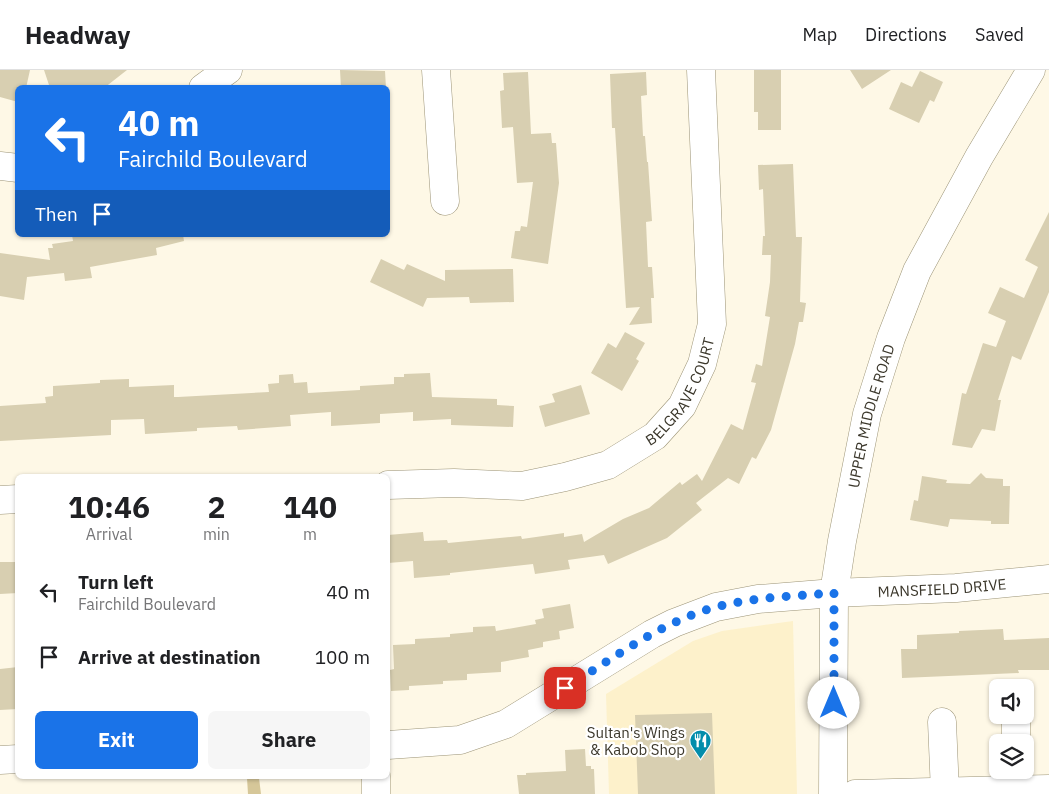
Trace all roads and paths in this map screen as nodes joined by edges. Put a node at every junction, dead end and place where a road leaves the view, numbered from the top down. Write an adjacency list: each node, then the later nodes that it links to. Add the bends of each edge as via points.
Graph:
1 (228, 70): 5 (street)
2 (436, 70): 8 (street)
3 (701, 70): 9 (street, BELGRAVE COURT, via 712,324 702,364 682,406 654,436 608,465 565,478 522,486)
4 (1031, 70): 13 (street, UPPER MIDDLE ROAD, via 916,271 867,414)
5 (207, 85)
6 (0, 166): 7 (street)
7 (15, 168)
8 (445, 202)
9 (390, 485)
10 (15, 499): 11 (street)
11 (0, 500)
12 (1049, 579): 13 (street, MANSFIELD DRIVE, via 956,588)
13 (834, 593): 15 (street, MANSFIELD DRIVE, via 758,599 716,607 652,634 506,724 460,740); 23 (street, UPPER MIDDLE ROAD)
14 (942, 722): 21 (street)
15 (390, 746)
16 (15, 759): 17 (street)
17 (0, 760)
18 (376, 779): 22 (street)
19 (1015, 780): 20 (street); 21 (street)
20 (1049, 789)
21 (945, 792): 24 (street)
22 (376, 794)
23 (833, 794)
24 (855, 794)

